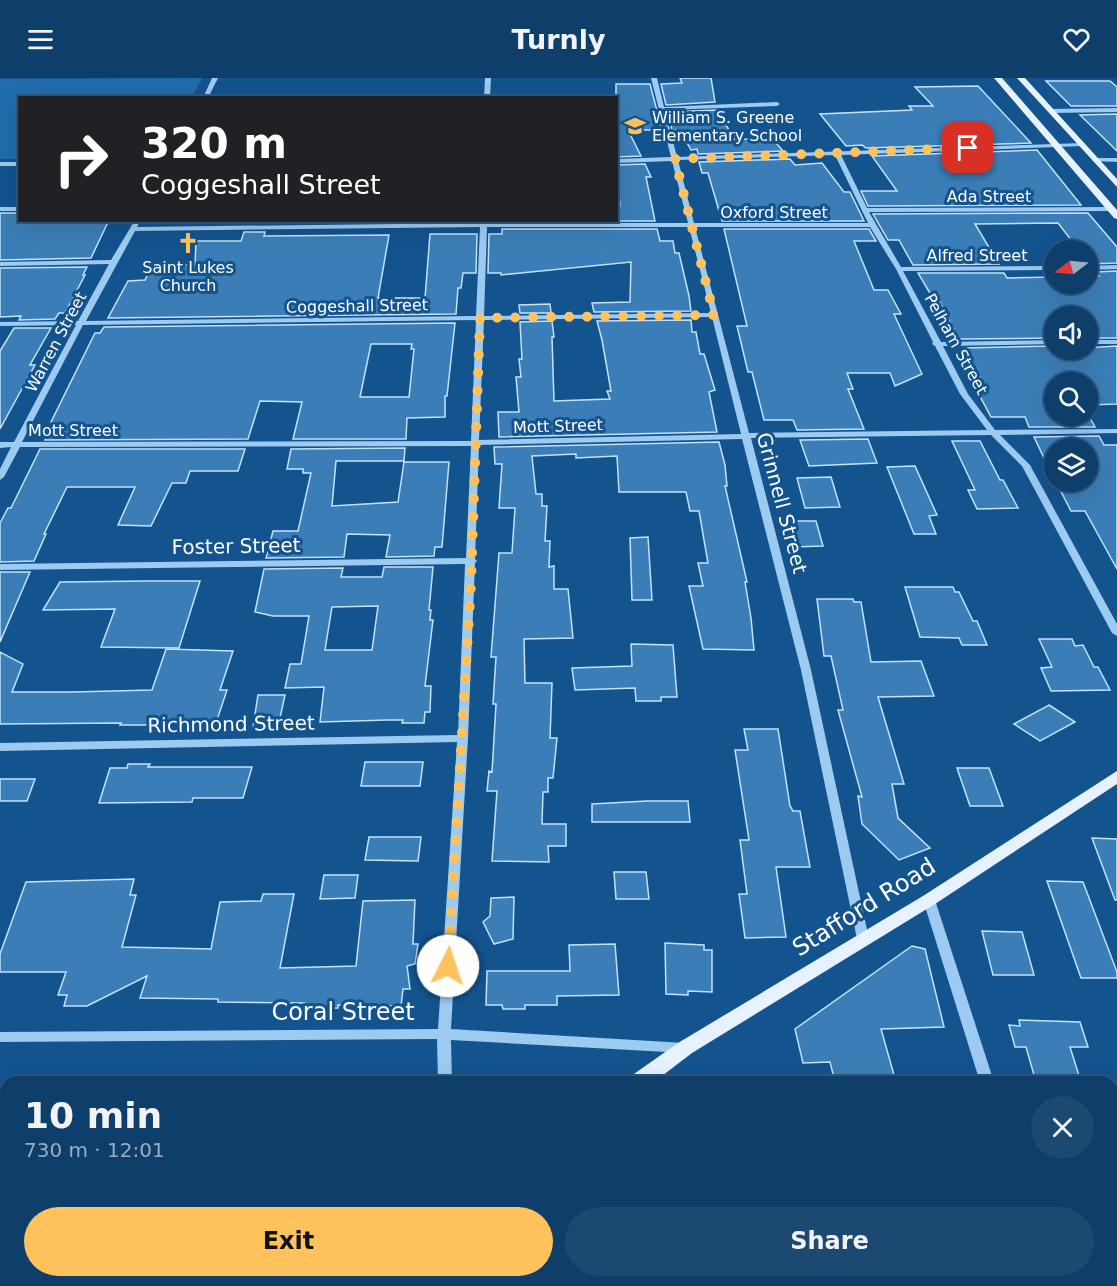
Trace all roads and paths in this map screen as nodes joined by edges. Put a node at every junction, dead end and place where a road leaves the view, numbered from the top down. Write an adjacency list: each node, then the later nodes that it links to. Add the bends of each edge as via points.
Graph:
1 (215, 78): 6 (street)
2 (488, 78): 7 (street)
3 (654, 78): 9 (street, Grinnell Street)
4 (998, 78): 13 (main road)
5 (1021, 78): 11 (main road)
6 (206, 96)
7 (487, 96)
8 (777, 104): 9 (street)
9 (662, 109): 15 (street, Grinnell Street)
10 (1117, 110): 11 (street)
11 (1051, 111): 12 (main road)
12 (1082, 144): 13 (street); 17 (main road)
13 (1056, 145): 14 (street); 25 (main road)
14 (837, 153): 15 (street); 24 (street, Pelham Street)
15 (675, 159): 18 (street); 28 (street, Grinnell Street)
16 (1117, 159): 17 (street)
17 (1095, 160): 21 (main road)
18 (618, 161)
19 (0, 164): 20 (street)
20 (18, 164)
21 (1117, 184)
22 (0, 209): 23 (street)
23 (18, 209)
24 (866, 210): 25 (street, Ada Street); 29 (street, Pelham Street)
25 (1114, 212)
26 (137, 222): 30 (street, Warren Street)
27 (484, 223): 28 (street, Oxford Street); 30 (street, Oxford Street); 38 (street)
28 (693, 225): 29 (street, Oxford Street); 37 (street, Grinnell Street)
29 (872, 225): 36 (street, Pelham Street)
30 (135, 229): 31 (street, Warren Street)
31 (113, 262): 32 (street); 39 (street, Warren Street)
32 (0, 264)
33 (1117, 267): 35 (street)
34 (1044, 268): 36 (street, Alfred Street)
35 (1098, 268)
36 (899, 269): 44 (street, Pelham Street)
37 (714, 315): 38 (street, Coggeshall Street); 47 (street, Grinnell Street)
38 (480, 318): 39 (street, Coggeshall Street); 48 (street)
39 (82, 323): 40 (street, Coggeshall Street); 50 (street, Warren Street)
40 (0, 324)
41 (1044, 342): 44 (street)
42 (1098, 342): 43 (street)
43 (1117, 342)
44 (936, 344): 46 (street, Pelham Street, via 964,394)
45 (1117, 431): 46 (street, Mott Street)
46 (992, 432): 47 (street, Mott Street); 54 (street, Pelham Street, via 1026,465)
47 (746, 435): 48 (street, Mott Street); 59 (street, Grinnell Street, via 806,670)
48 (476, 443): 50 (street, Mott Street); 52 (street)
49 (0, 445): 50 (street, Mott Street)
50 (17, 445): 51 (street, Warren Street)
51 (0, 477)
52 (472, 561): 53 (street, Foster Street); 55 (street)
53 (0, 567)
54 (1117, 633)
55 (463, 738): 56 (street, Richmond Street); 60 (street)
56 (0, 747)
57 (1117, 776): 58 (main road, Stafford Road)
58 (929, 900): 59 (main road, Stafford Road); 65 (street)
59 (863, 939): 62 (main road, Stafford Road)
60 (444, 1034): 61 (street, Coral Street); 62 (street, Coral Street); 63 (street)
61 (0, 1037)
62 (685, 1048): 64 (main road, Stafford Road)
63 (445, 1076)
64 (646, 1076)
65 (985, 1076)

